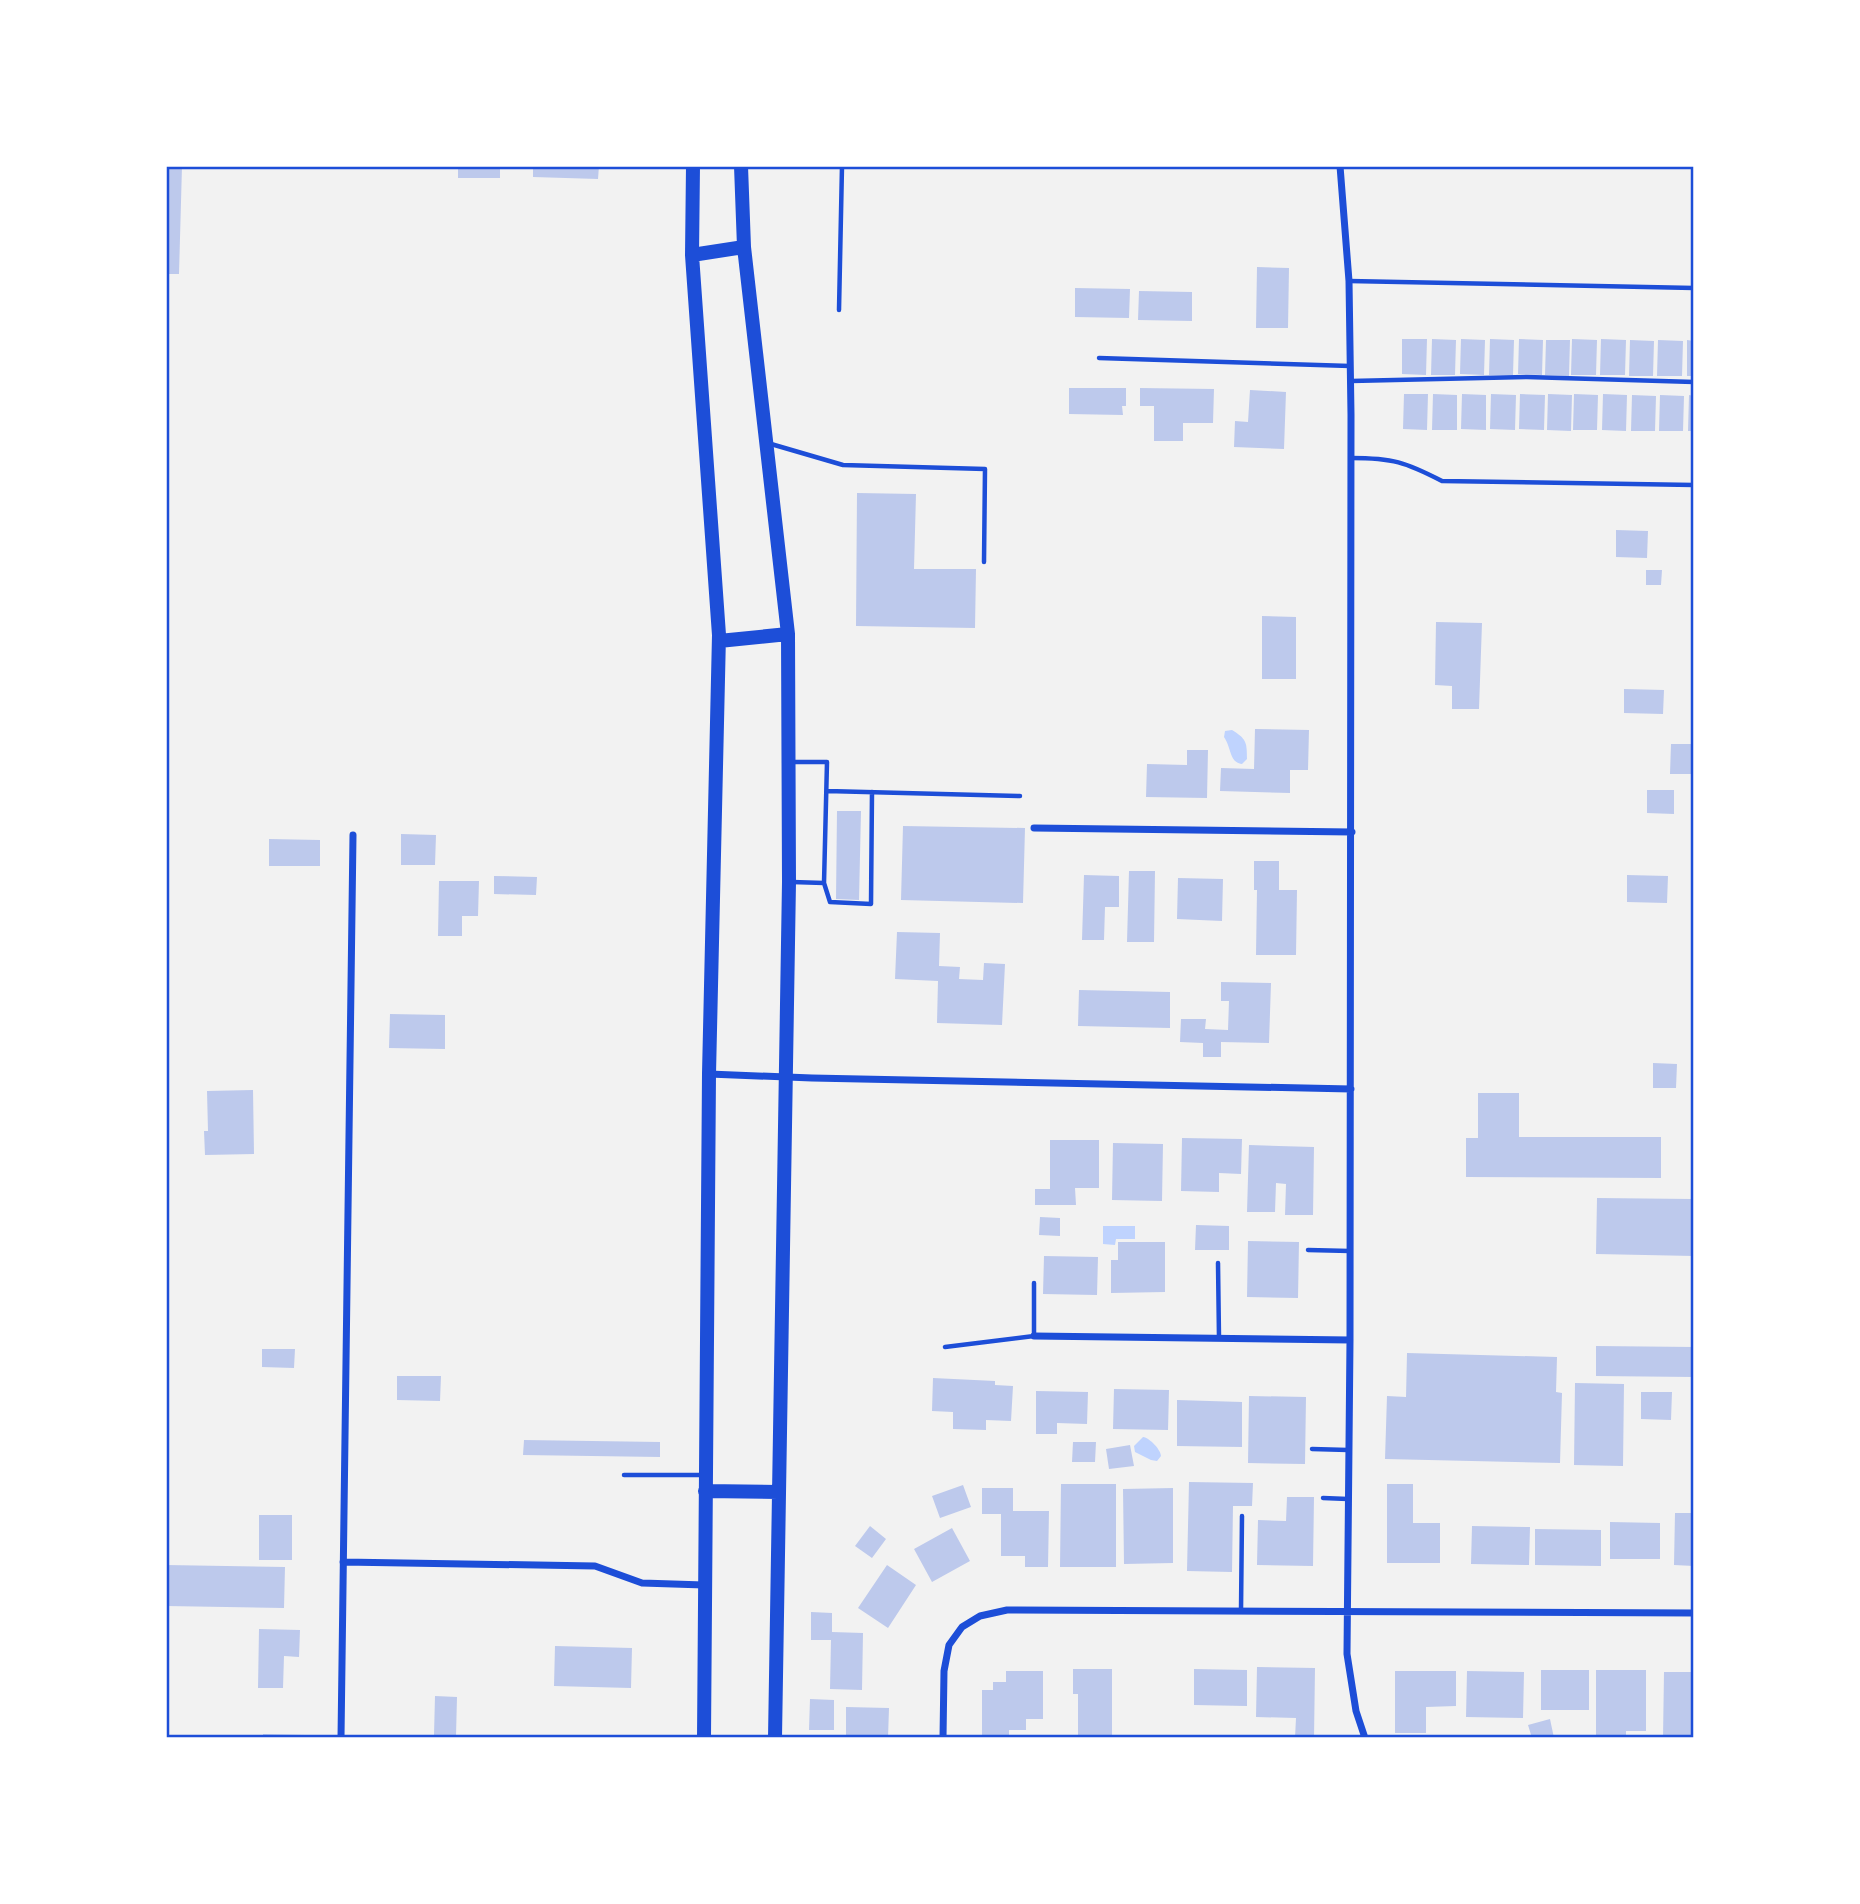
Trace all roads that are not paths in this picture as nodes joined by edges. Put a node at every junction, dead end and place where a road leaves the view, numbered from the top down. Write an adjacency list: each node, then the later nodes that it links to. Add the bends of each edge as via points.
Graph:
1 (694, 166): 6 (main road)
2 (741, 166): 5 (main road)
3 (842, 166): 9 (lane)
4 (1340, 166): 7 (street)
5 (744, 247): 6 (main road); 14 (main road)
6 (692, 256): 19 (main road)
7 (1349, 281): 8 (lane); 11 (street)
8 (1694, 288)
9 (839, 310)
10 (1099, 358): 11 (lane)
11 (1351, 366): 12 (street)
12 (1351, 381): 13 (lane, via 1527,377); 15 (street)
13 (1694, 382)
14 (766, 443): 17 (lane, via 843,465 985,469); 18 (main road)
15 (1351, 458): 16 (lane, via 1410,464 1442,481); 25 (street)
16 (1694, 485)
17 (984, 562)
18 (788, 634): 19 (main road); 20 (main road)
19 (719, 641): 29 (main road)
20 (789, 762): 21 (lane, via 827,762); 27 (main road)
21 (827, 791): 22 (lane); 28 (lane)
22 (872, 792): 23 (lane); 28 (lane, via 871,904 830,902)
23 (1020, 796)
24 (1034, 828): 25 (street)
25 (1352, 832): 31 (street)
26 (353, 835): 49 (street)
27 (789, 882): 28 (lane); 30 (main road)
28 (824, 883)
29 (709, 1074): 30 (street); 43 (main road)
30 (785, 1077): 31 (street); 45 (main road)
31 (1351, 1089): 33 (street)
32 (1308, 1250): 33 (lane)
33 (1351, 1251): 38 (street)
34 (1218, 1264): 37 (lane)
35 (1034, 1283): 36 (lane)
36 (1034, 1336): 37 (street); 39 (lane)
37 (1219, 1338): 38 (street)
38 (1350, 1340): 41 (street)
39 (945, 1347)
40 (1312, 1450): 41 (lane)
41 (1349, 1450): 47 (street)
42 (624, 1475): 43 (lane)
43 (705, 1475): 44 (main road)
44 (705, 1491): 45 (main road); 50 (main road)
45 (778, 1492): 56 (main road)
46 (1323, 1498): 47 (lane)
47 (1349, 1499): 52 (street)
48 (1242, 1516): 51 (lane)
49 (344, 1562): 50 (street, via 596,1566 642,1583); 54 (street)
50 (704, 1586): 55 (main road)
51 (1241, 1611): 52 (street); 57 (street, via 1007,1610 980,1616 962,1627 949,1645)
52 (1348, 1611): 53 (street); 58 (street, via 1347,1654)
53 (1694, 1613)
54 (341, 1738)
55 (704, 1738)
56 (775, 1738)
57 (943, 1738)
58 (1365, 1738)

